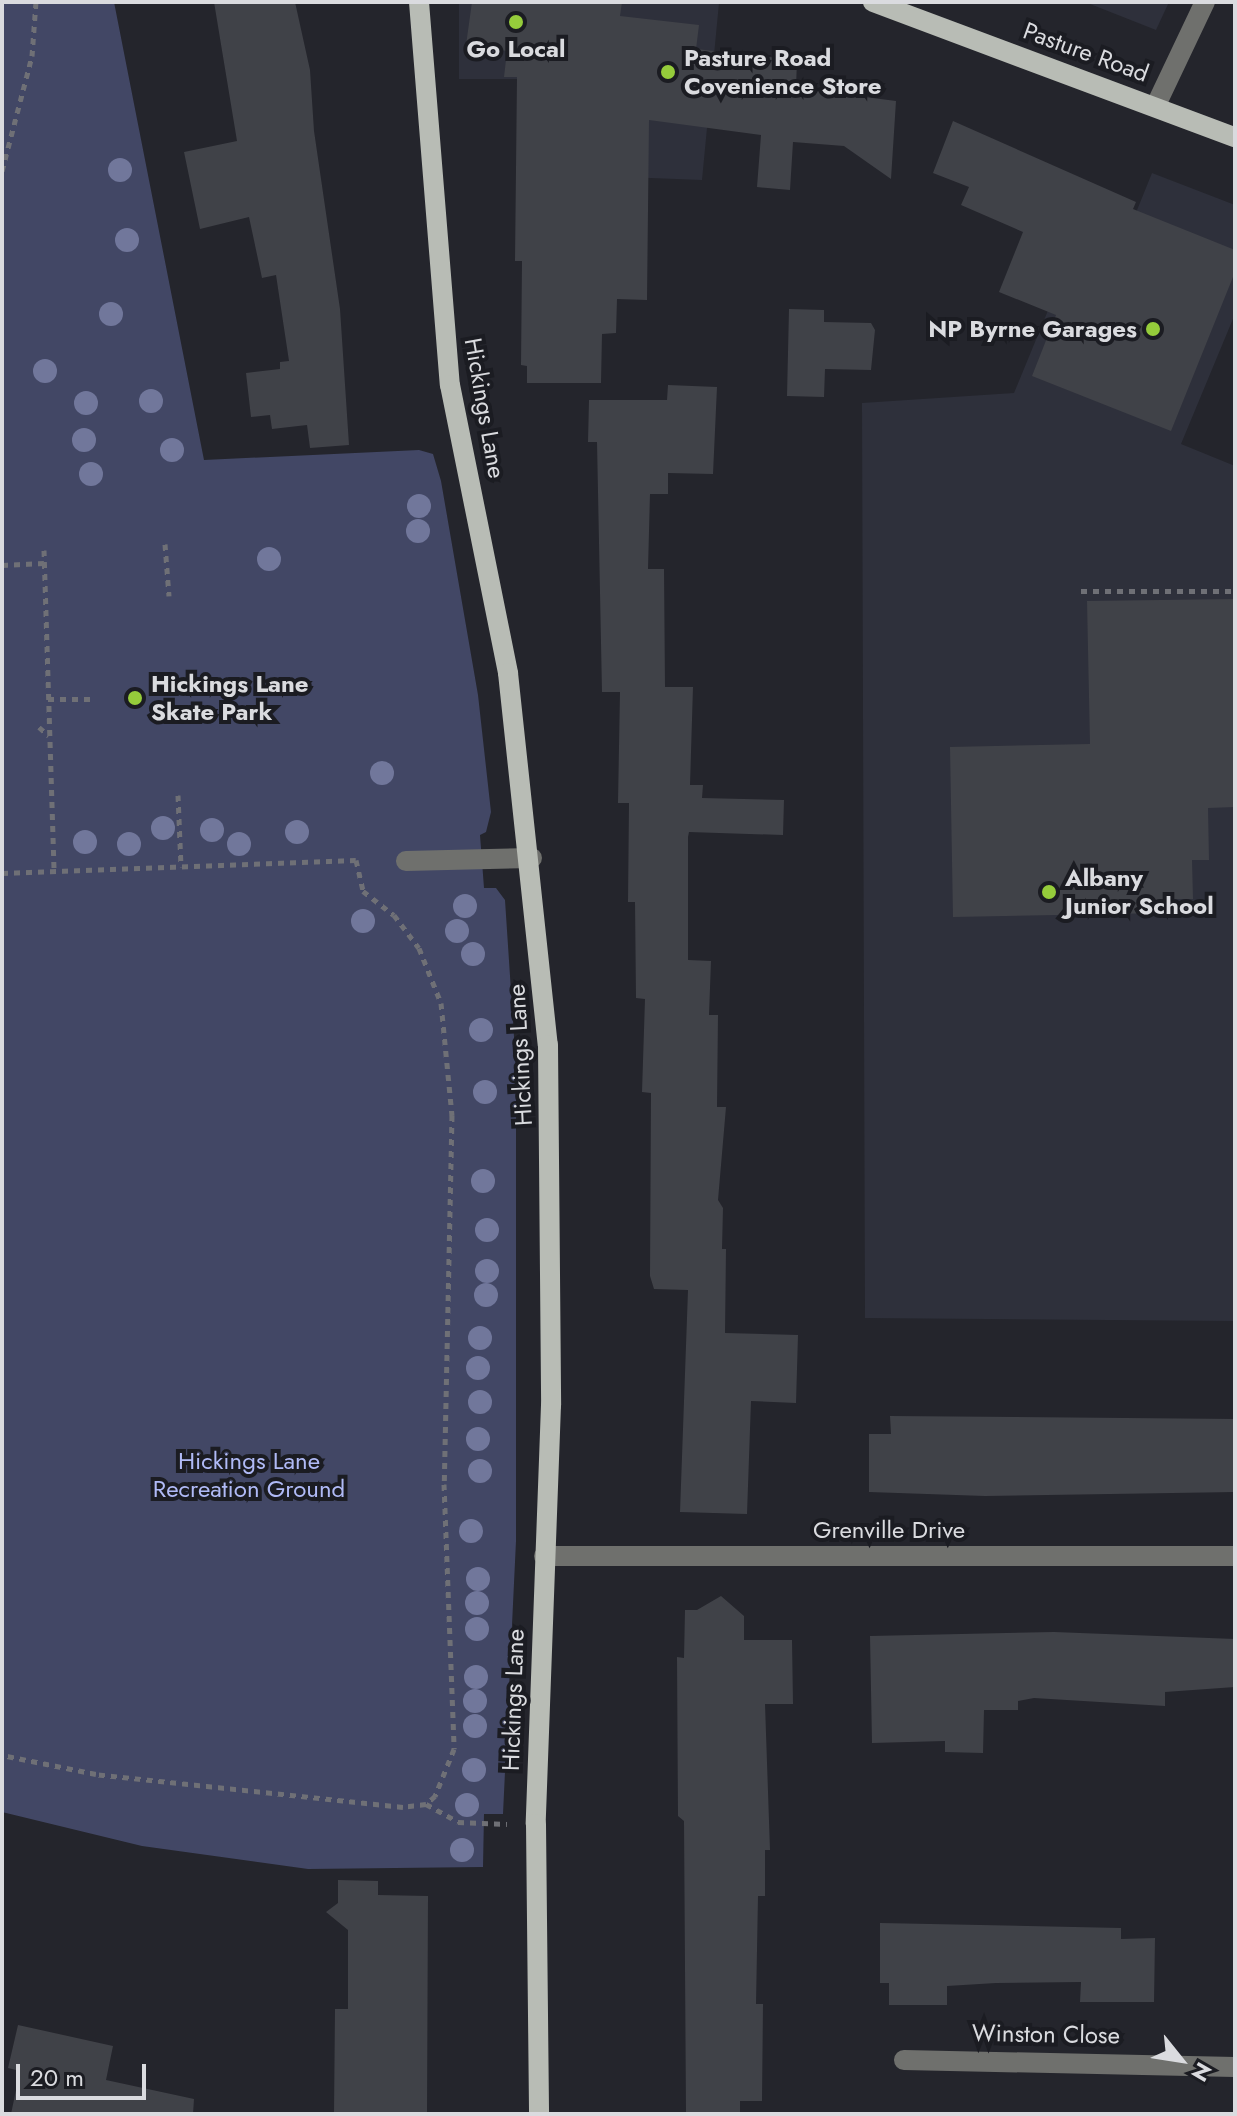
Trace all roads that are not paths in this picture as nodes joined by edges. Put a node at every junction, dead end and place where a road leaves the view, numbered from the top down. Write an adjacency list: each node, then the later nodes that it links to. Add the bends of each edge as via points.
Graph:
1 (419, 2): 6 (main road, Hickings Lane, via 450,385 498,612)
2 (873, 2): 4 (main road, Pasture Road)
3 (1205, 2): 4 (street)
4 (1156, 105): 5 (main road, Pasture Road)
5 (1235, 137)
6 (532, 858): 7 (street); 8 (main road, Hickings Lane, via 551,1150 551,1405)
7 (406, 861)
8 (544, 1556): 9 (street, Grenville Drive); 12 (main road, Hickings Lane, via 536,1824)
9 (1235, 1556)
10 (904, 2060): 11 (street, Winston Close)
11 (1235, 2067)
12 (539, 2114)

